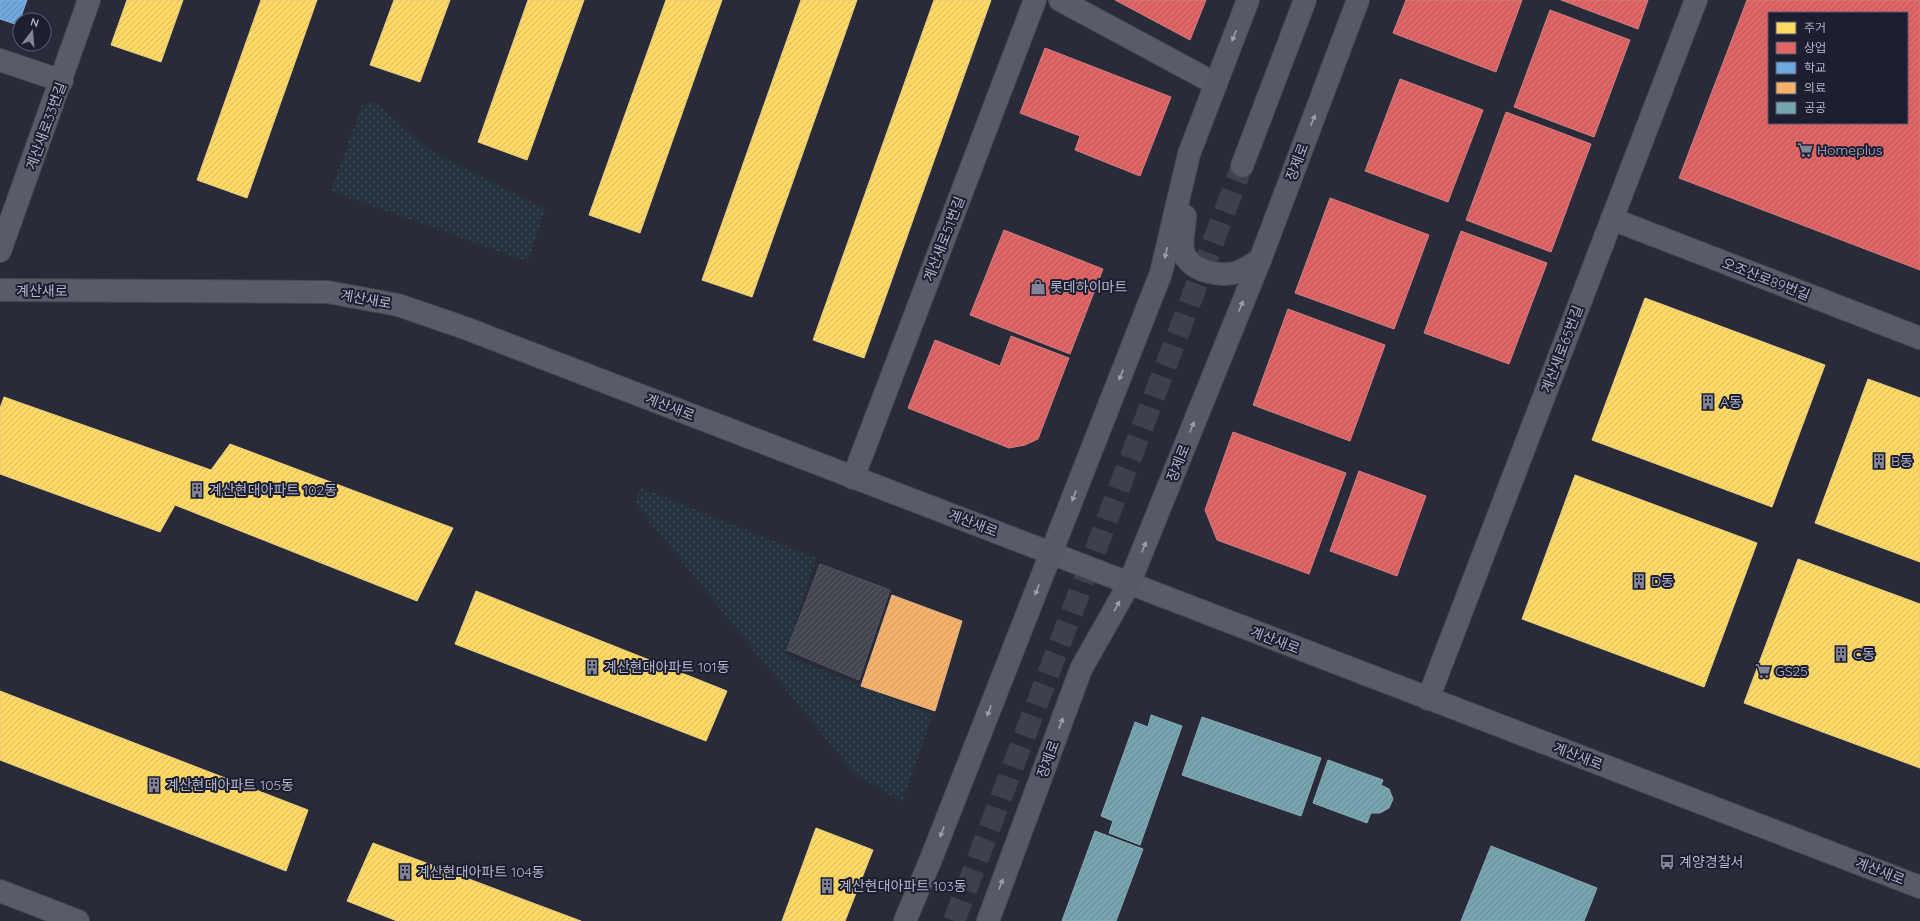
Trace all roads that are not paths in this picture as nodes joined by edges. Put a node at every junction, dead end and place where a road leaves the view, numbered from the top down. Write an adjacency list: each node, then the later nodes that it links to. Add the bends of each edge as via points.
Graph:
1 (90, 0): 9 (street, 계산새로33번길)
2 (1035, 0): 18 (street, 계산새로51번길)
3 (1060, 0): 10 (street)
4 (1248, 0): 10 (main road, one-way to 10)
5 (1305, 0): 12 (main road)
6 (1358, 0): 15 (main road, 장제로, one-way to 6)
7 (1696, 0): 13 (street, 계산새로65번길)
8 (0, 60): 9 (street)
9 (62, 81): 14 (street, 계산새로33번길)
10 (1216, 84): 11 (main road)
11 (1189, 154): 15 (main road, via 1183,251 1194,266 1214,274 1238,272); 19 (main road, one-way to 19, via 1161,273)
12 (1242, 166)
13 (1612, 220): 17 (street, 오조산로89번길); 21 (street, 계산새로65번길)
14 (0, 250)
15 (1260, 260): 20 (main road, 장제로, one-way to 15)
16 (0, 290): 18 (street, 계산새로, via 328,292 398,304)
17 (1920, 338)
18 (853, 478): 19 (street, 계산새로)
19 (1051, 554): 20 (street, 계산새로); 25 (main road, one-way to 25)
20 (1129, 584): 21 (street, 계산새로); 26 (main road, 장제로, one-way to 20, via 1081,669)
21 (1428, 699): 22 (street, 계산새로)
22 (1920, 887)
23 (0, 891): 24 (street)
24 (78, 921)
25 (905, 921)
26 (988, 921)

